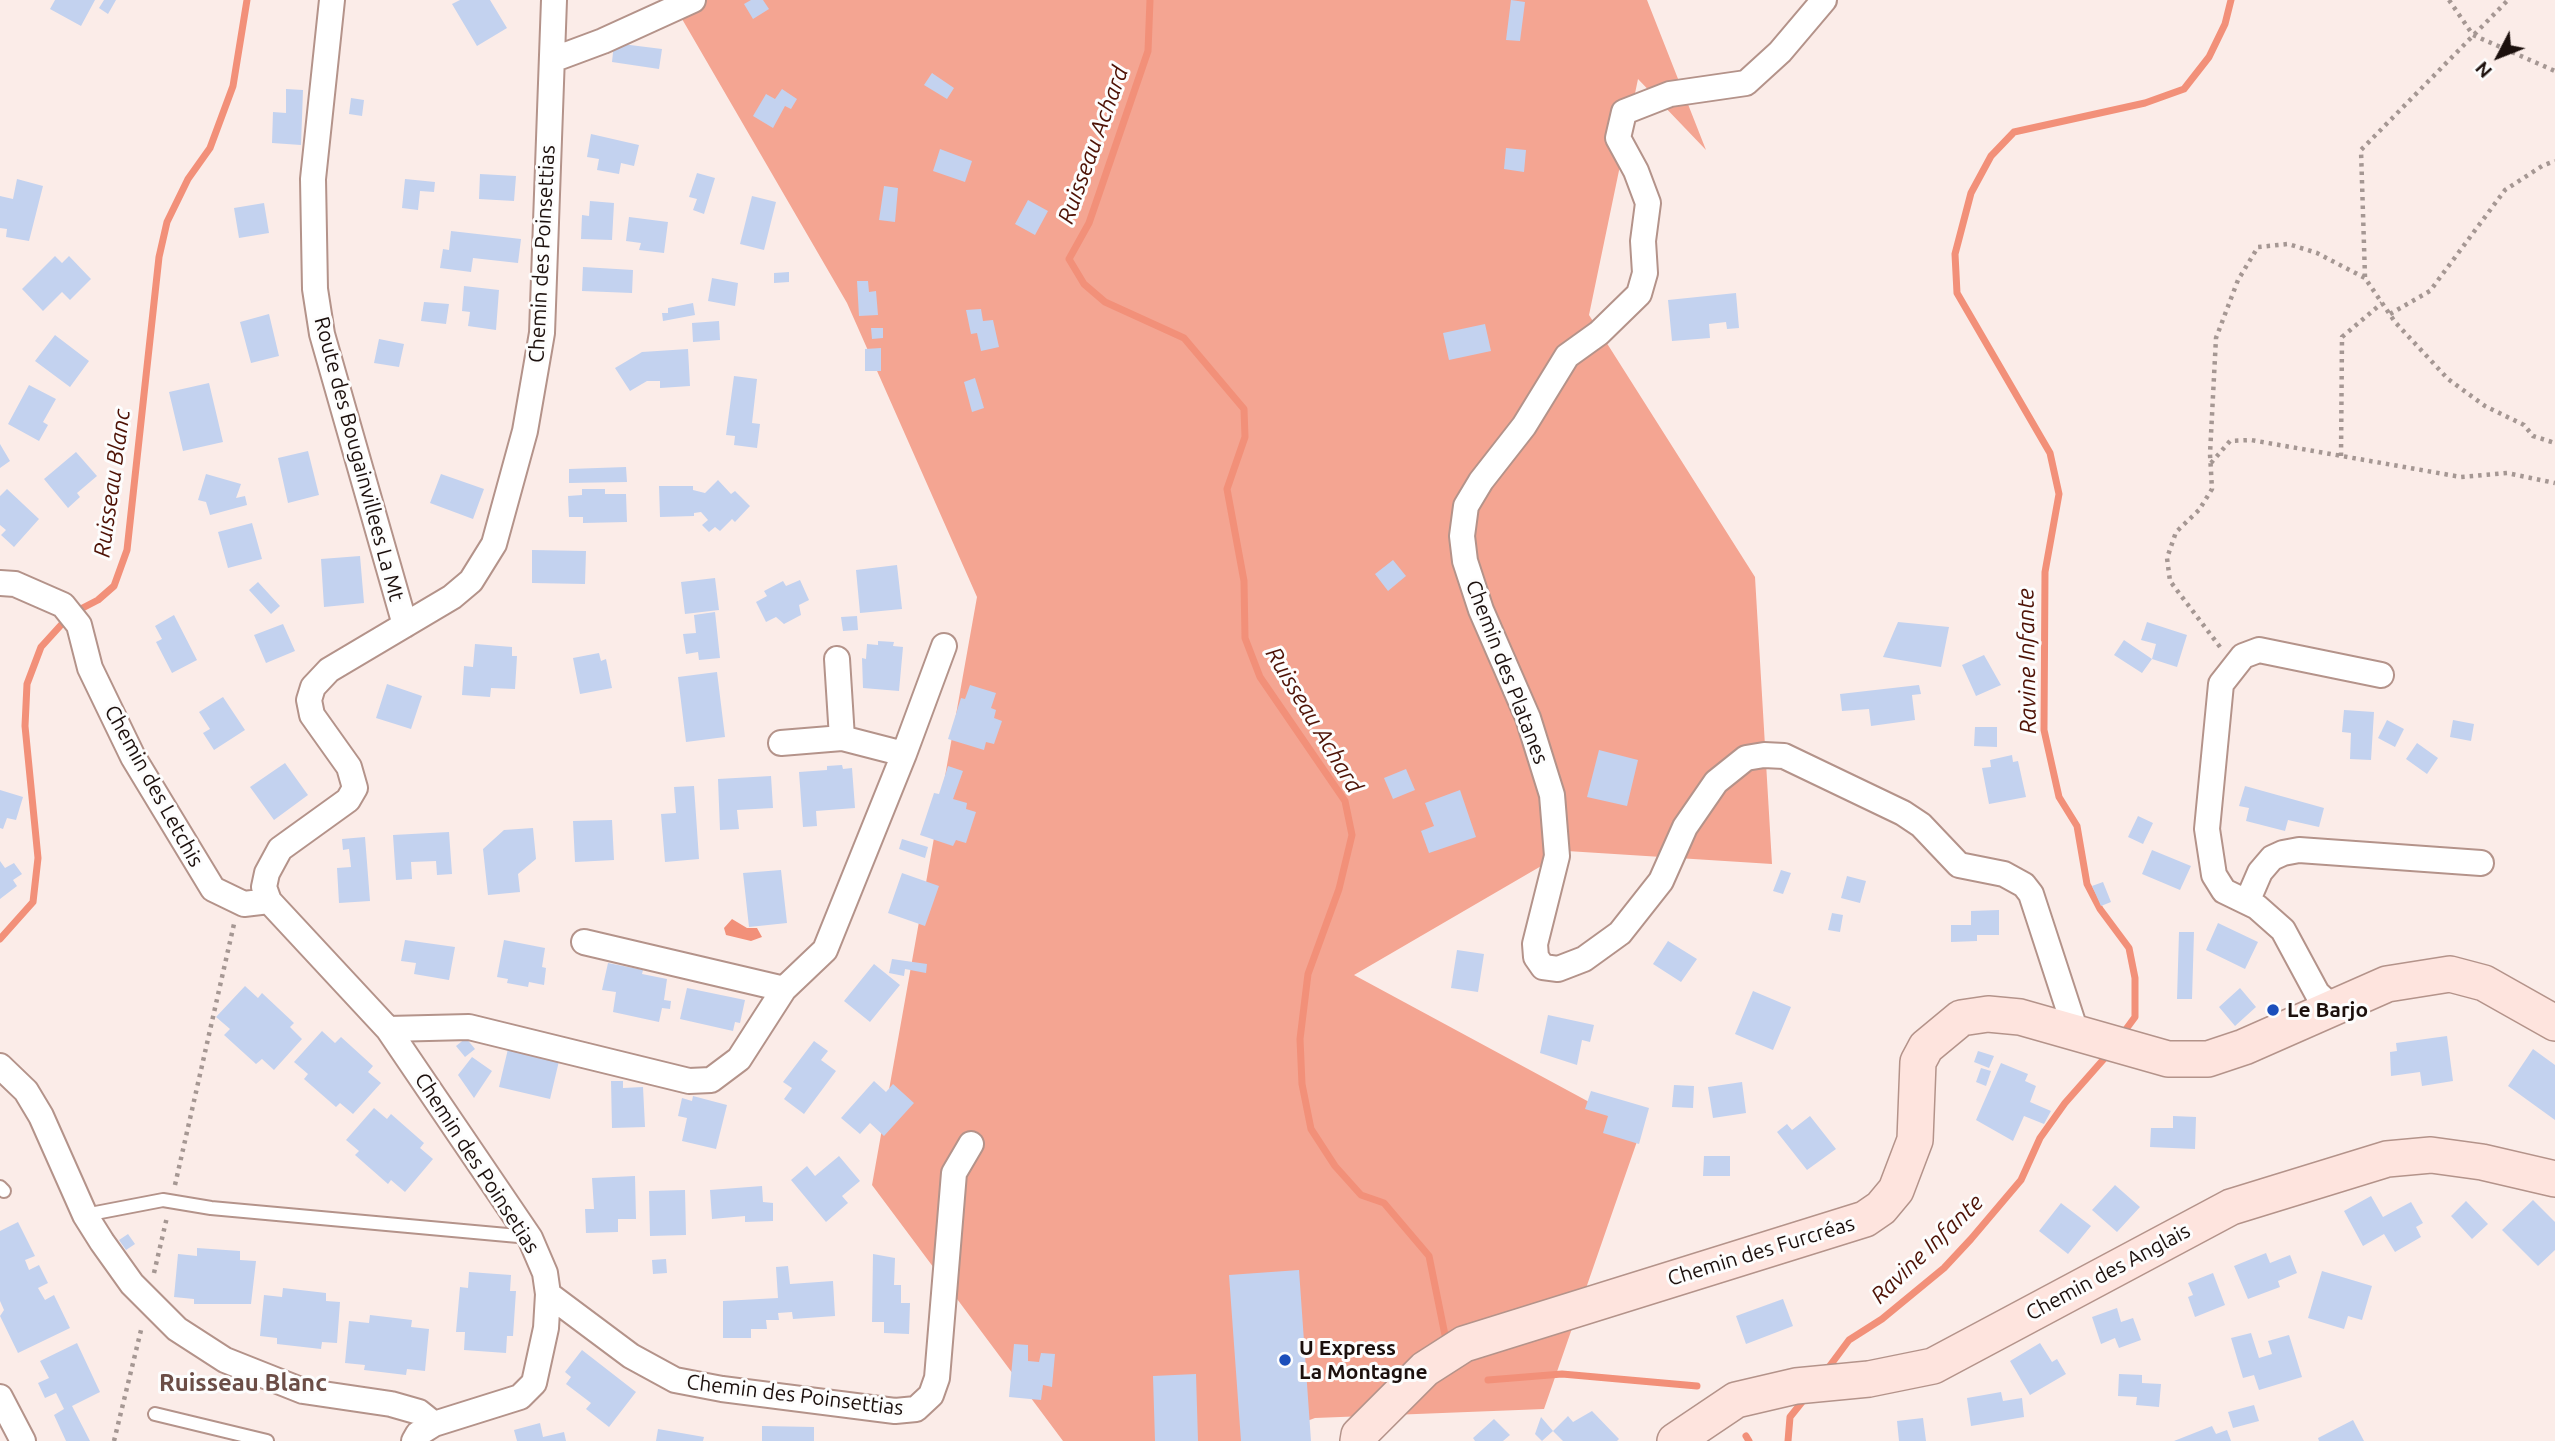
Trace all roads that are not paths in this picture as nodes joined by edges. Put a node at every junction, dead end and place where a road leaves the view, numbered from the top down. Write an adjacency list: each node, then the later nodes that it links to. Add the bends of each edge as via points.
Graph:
1 (332, 0): 7 (street, Route des Bougainvillees La Mt, via 313,178 315,289 322,334)
2 (554, 0): 5 (street, Chemin des Poinsettias)
3 (693, 0): 5 (street)
4 (1824, 0): 22 (street, Chemin des Platanes, via 1780,52 1746,83 1670,94 1624,112 1618,138 1648,203 1645,273 1639,294 1567,356 1466,506 1465,561 1528,718 1552,795 1557,856 1535,944 1536,957 1543,967 1558,969 1584,960 1620,933 1661,881 1685,827 1716,782 1746,758 1784,756 1903,813 1959,865 2004,874 2024,885)
5 (552, 60): 7 (street, Chemin des Poinsettias, via 542,333 525,431 494,544 484,564 452,597)
6 (0, 583): 15 (street, Chemin des Letchis, via 15,584 62,605 79,625 90,668 133,757 213,889 244,904)
7 (405, 625): 15 (street, Chemin des Poinsettias, via 329,670 313,687 309,700 312,715 349,767 355,788 348,800 280,849 264,887)
8 (944, 646): 13 (street)
9 (837, 659): 11 (street)
10 (2381, 675): 16 (street, via 2259,650 2243,656 2221,684 2207,829 2214,876 2224,891)
11 (842, 738): 12 (street); 13 (street)
12 (782, 743)
13 (904, 754): 18 (street, via 825,950)
14 (2481, 863): 16 (street, via 2299,850 2272,858 2260,872)
15 (269, 901): 21 (street, Chemin des Poinsetias)
16 (2247, 902): 19 (street, via 2283,930 2318,993)
17 (584, 942): 18 (street)
18 (784, 989): 21 (street, via 739,1059 711,1080 688,1082 469,1027)
19 (2332, 1007): 20 (street, Chemin des Furcréas, via 2388,984 2450,974 2484,983); 22 (street, Chemin des Furcréas, via 2208,1059 2168,1059)
20 (2555, 1023)
21 (388, 1028): 27 (street, Chemin des Poinsetias)
22 (2108, 1043): 35 (street, Chemin des Furcréas, via 2020,1017 1987,1014 1961,1018 1926,1047 1918,1062 1915,1140 1896,1190 1881,1208 1865,1219 1464,1344 1425,1369)
23 (0, 1066): 26 (street, via 26,1091 41,1116)
24 (971, 1144): 28 (street, Chemin des Poinsettias, via 954,1173 935,1387 916,1409 895,1411 674,1380 631,1356)
25 (2555, 1179): 36 (street, Chemin des Anglais, via 2431,1155 2374,1163 2231,1207 1933,1366 1869,1379 1796,1386 1736,1400)
26 (85, 1214): 27 (lane, via 171,1202); 31 (street, via 132,1284 177,1329 225,1360 303,1391 419,1412)
27 (530, 1238): 28 (street, Chemin des Poinsetias, via 545,1273)
28 (548, 1294): 31 (street, Chemin des Poinsetias, via 534,1383 520,1397)
29 (0, 1397): 32 (street)
30 (155, 1414): 33 (lane)
31 (434, 1424): 34 (street, Chemin des Poinsetias)
32 (23, 1441)
33 (267, 1441)
34 (414, 1441)
35 (1358, 1441)
36 (1675, 1441)

